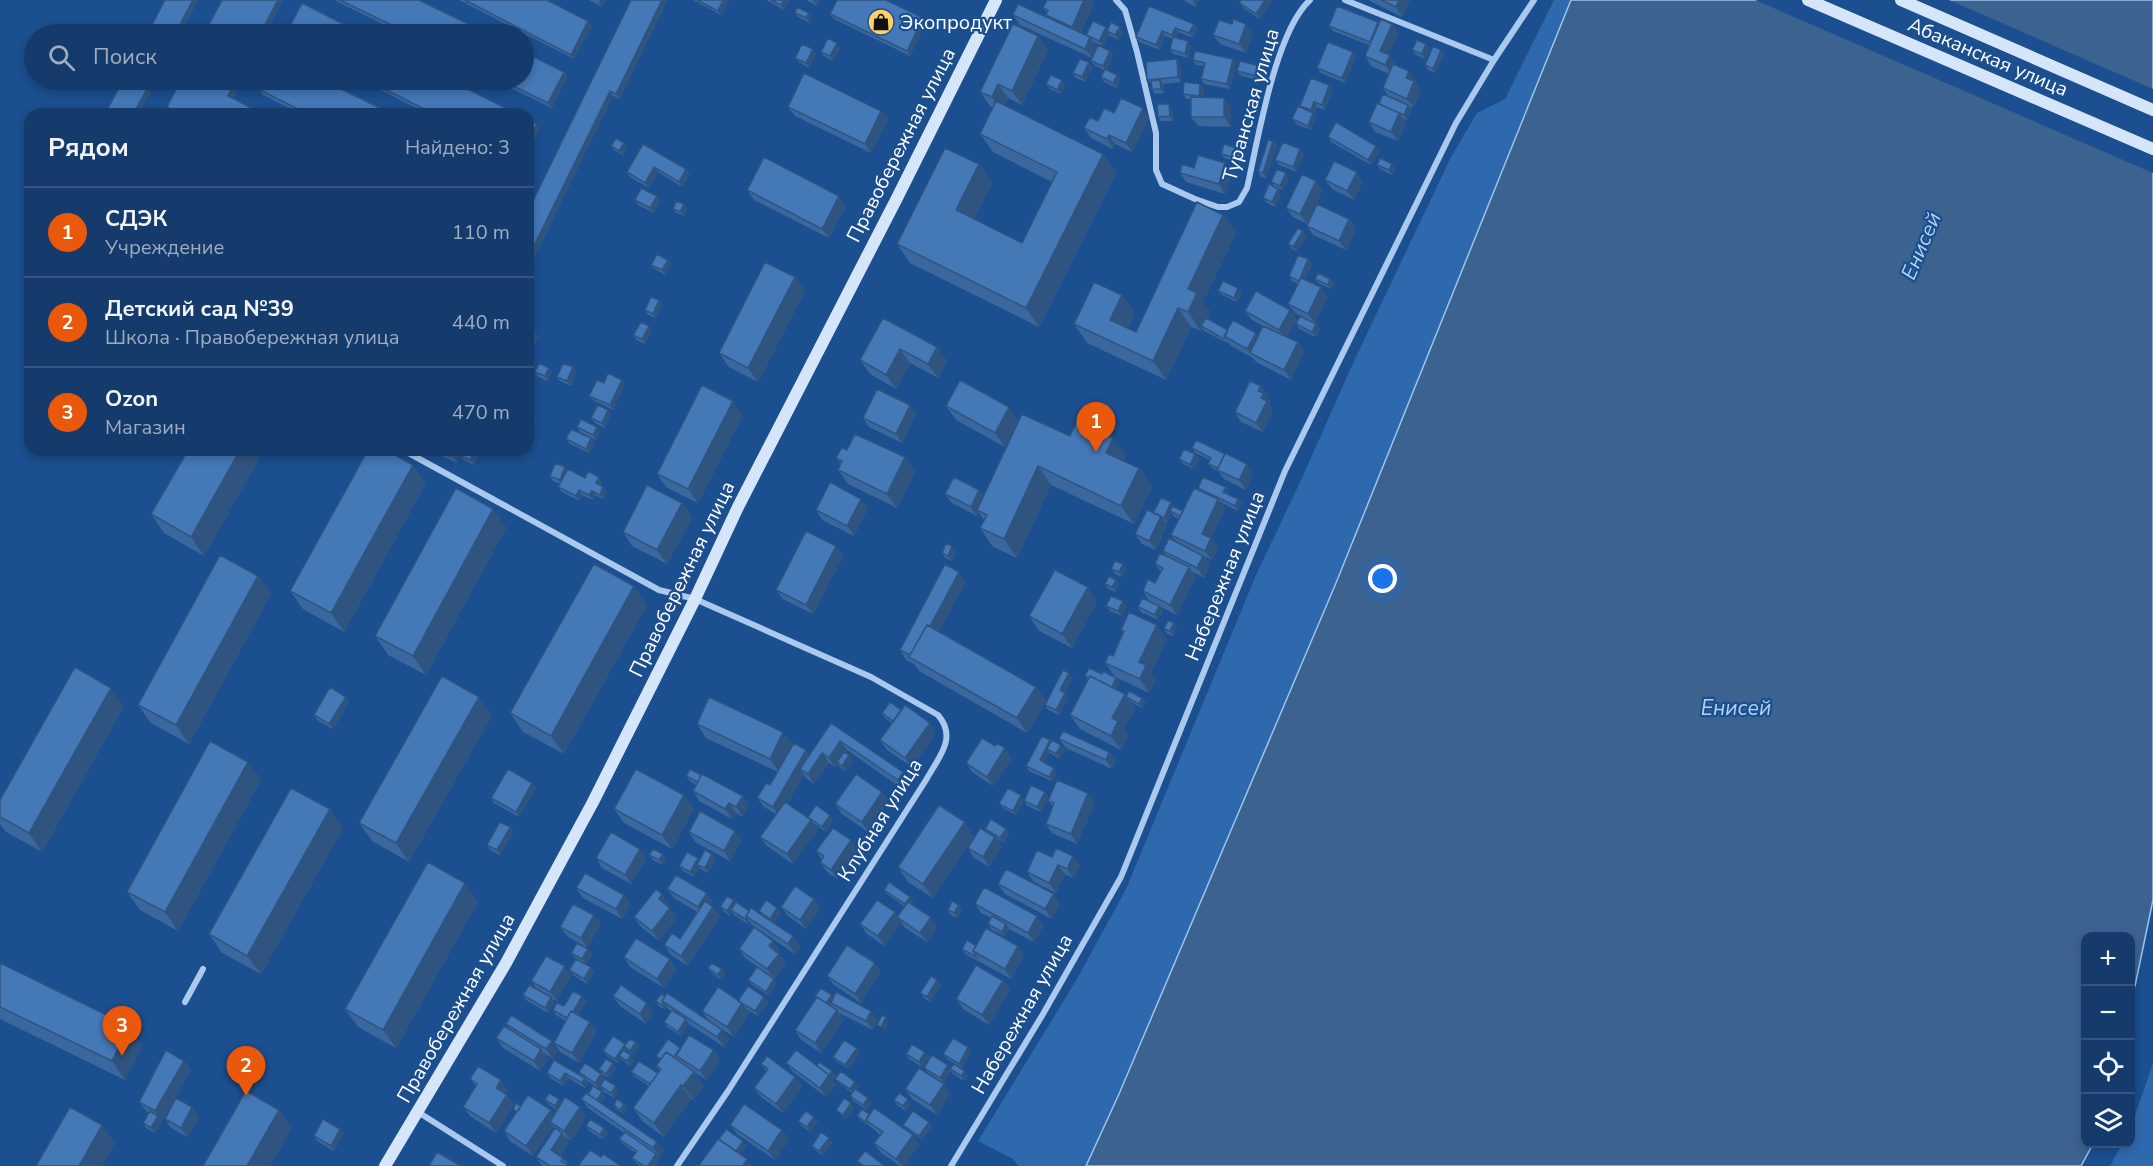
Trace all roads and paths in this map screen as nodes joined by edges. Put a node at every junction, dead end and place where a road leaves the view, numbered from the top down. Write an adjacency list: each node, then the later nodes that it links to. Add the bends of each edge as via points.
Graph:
1 (996, 0): 12 (street, Правобережная улица)
2 (1116, 0): 3 (street, Туранская улица, via 1125,10 1137,52 1156,133 1158,178 1169,188 1227,207 1239,202 1247,188 1274,71 1291,26)
3 (1310, 0)
4 (1345, 0): 8 (street)
5 (1534, 0): 8 (street, Набережная улица)
6 (1808, 0): 10 (street, Абаканская улица)
7 (1901, 0): 9 (street, Абаканская улица)
8 (1494, 60): 19 (street, Набережная улица, via 1456,123 1285,471 1121,876)
9 (2153, 110)
10 (2153, 149)
11 (414, 456): 12 (street, Клубная улица, via 659,590)
12 (695, 599): 15 (street, Правобережная улица, via 517,943); 18 (street, Клубная улица, via 871,677 938,715 947,734 946,745 926,780)
13 (203, 969): 14 (street)
14 (184, 1002)
15 (418, 1112): 16 (street, Правобережная улица); 17 (street)
16 (385, 1166)
17 (503, 1166)
18 (677, 1166)
19 (951, 1166)

